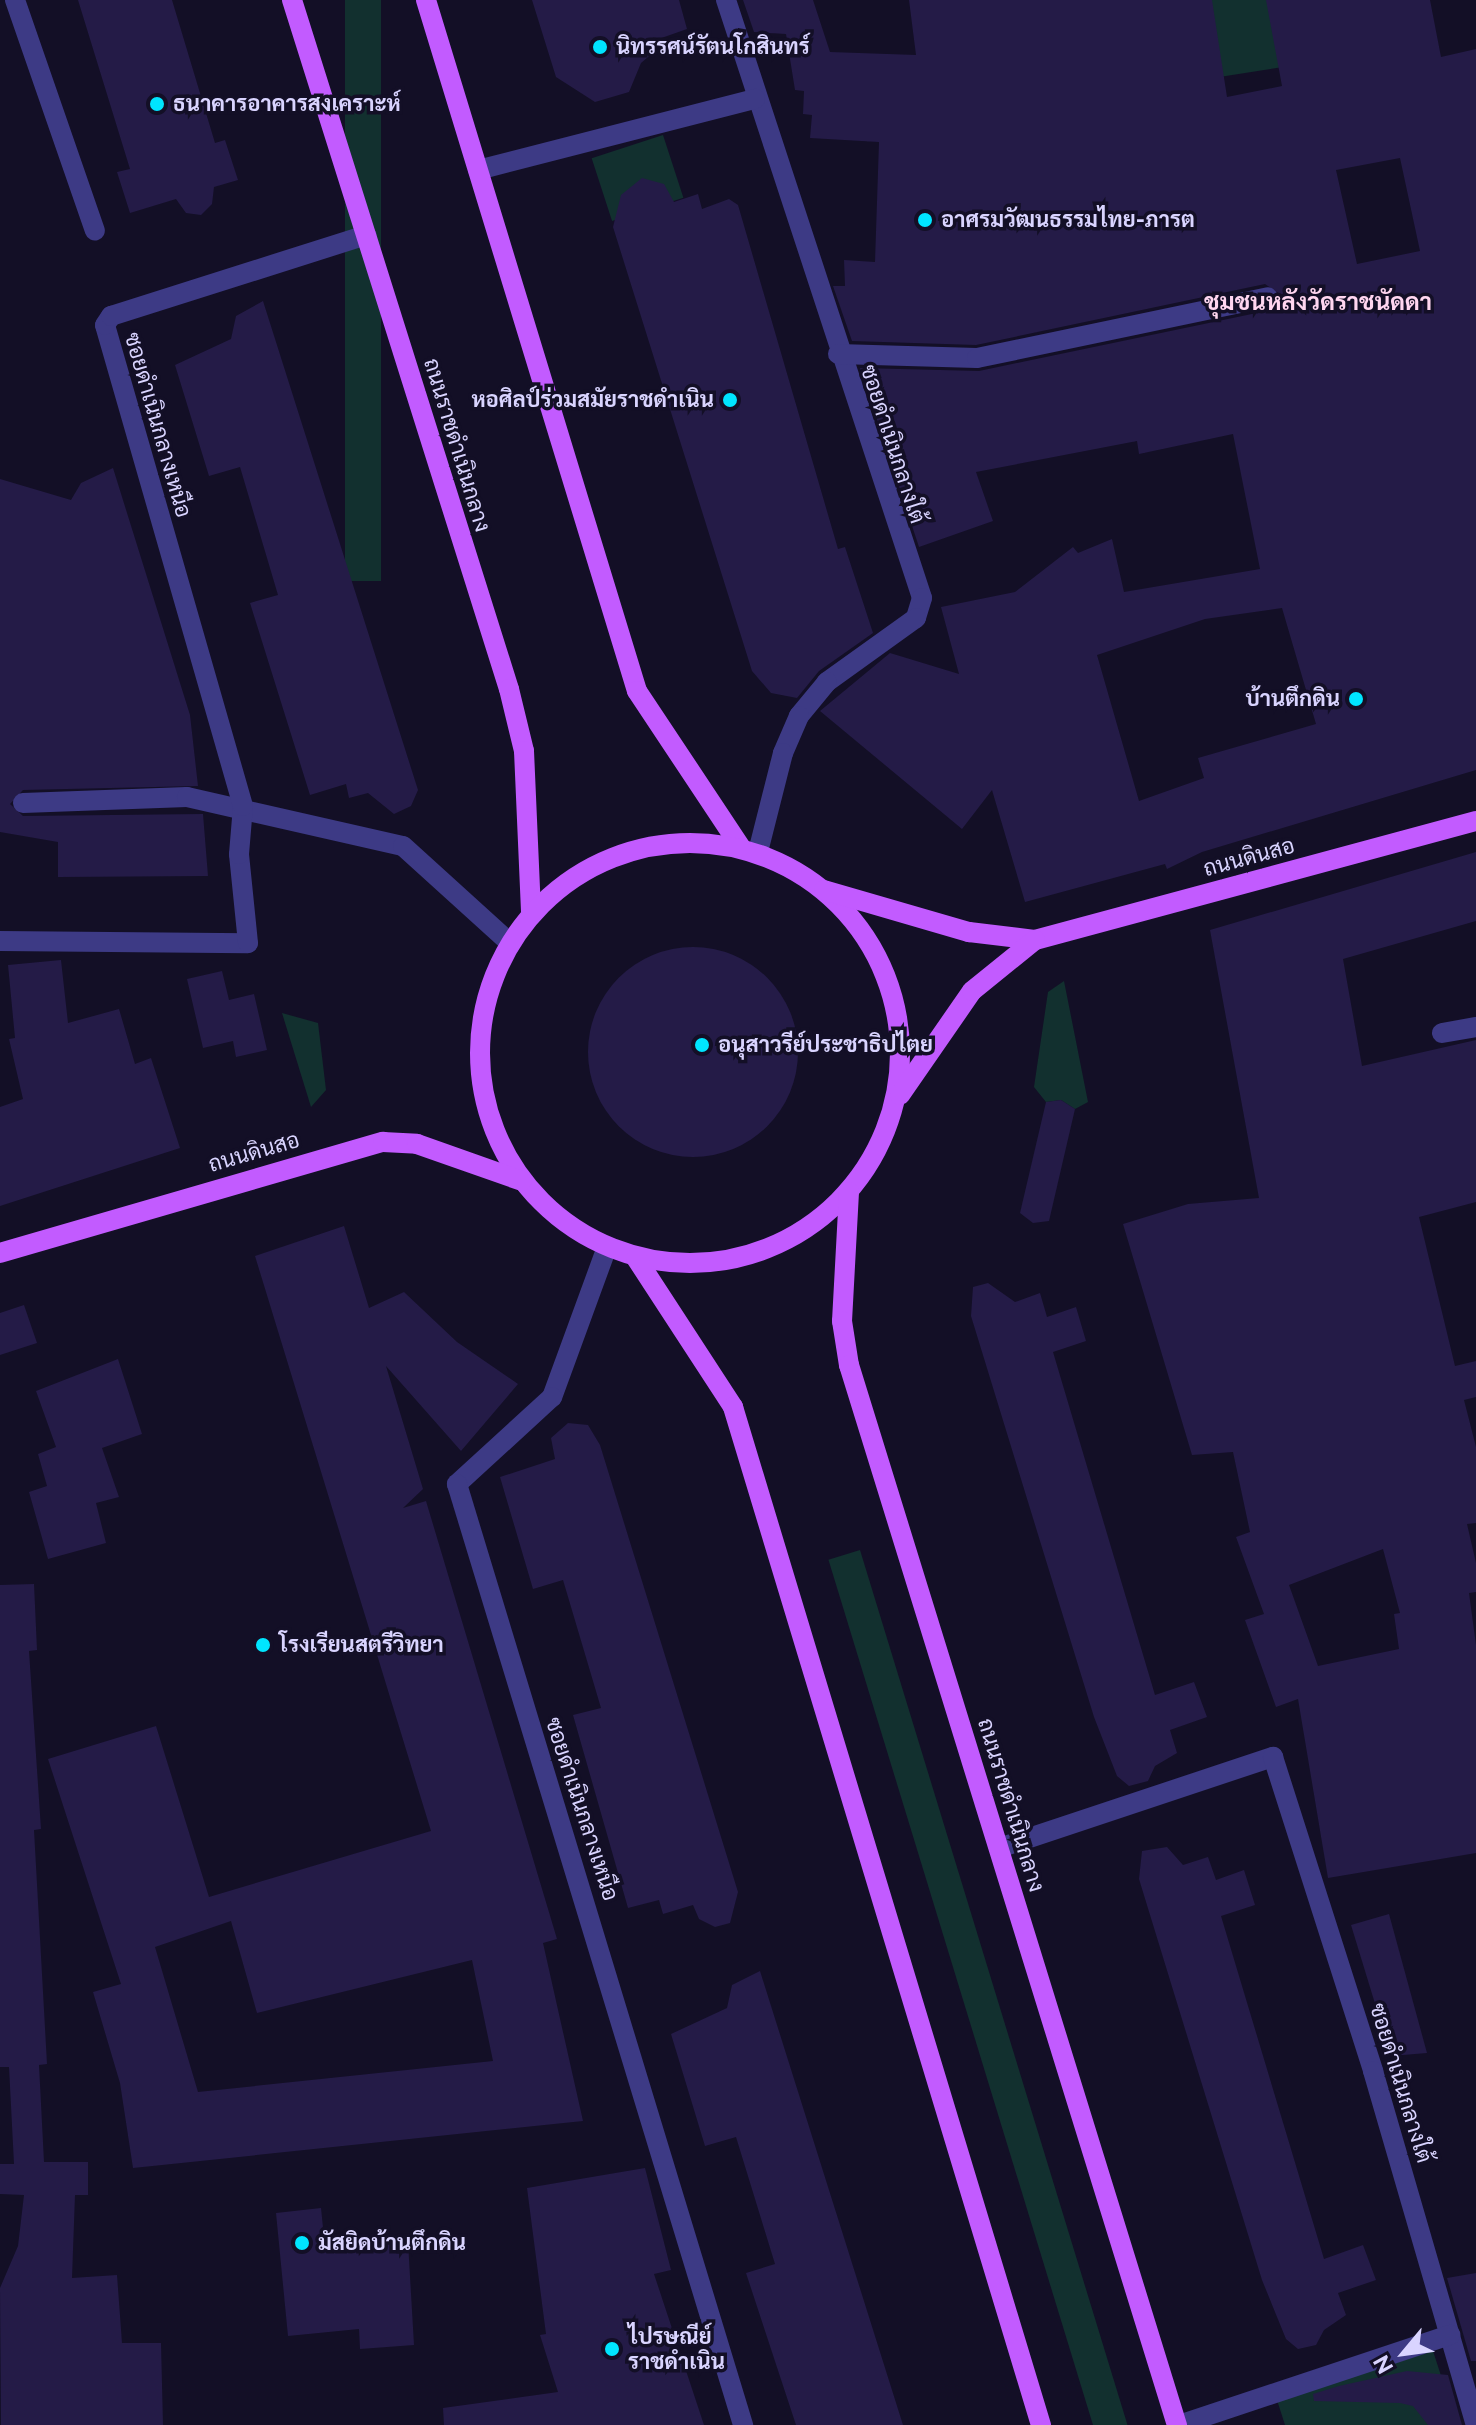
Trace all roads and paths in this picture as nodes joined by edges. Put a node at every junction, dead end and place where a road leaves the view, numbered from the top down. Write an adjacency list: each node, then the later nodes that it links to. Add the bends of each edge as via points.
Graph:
1 (15, 0): 7 (street)
2 (292, 0): 8 (main road, ถนนราชดำเนินกลาง)
3 (426, 0): 6 (main road)
4 (726, 0): 5 (street, ซอยดำเนินกลางใต้)
5 (755, 99): 6 (street); 10 (street, ซอยดำเนินกลางใต้)
6 (478, 170): 14 (main road, via 637,691)
7 (95, 231)
8 (366, 235): 12 (street, ซอยดำเนินกลางเหนือ, via 111,316 105,325); 16 (main road, ถนนราชดำเนินกลาง, via 519,730)
9 (1268, 297): 10 (street, via 977,358)
10 (838, 354): 14 (street, ซอยดำเนินกลางใต้, via 922,598 916,618 827,682 799,716)
11 (23, 803): 12 (street, via 187,797)
12 (243, 806): 18 (street, via 239,854 248,943); 19 (street, via 403,846)
13 (1476, 821): 17 (main road, ถนนดินสอ)
14 (749, 849): 15 (main road); 16 (main road, via 677,841 618,856 580,871)
15 (824, 890): 17 (main road, ถนนดินสอ, via 969,932); 22 (main road, via 871,945 896,1005 901,1054)
16 (531, 912): 19 (main road)
17 (1035, 940): 22 (main road, ถนนดินสอ, via 972,991)
18 (0, 941)
19 (509, 942): 23 (main road, via 488,990 479,1047 489,1118)
20 (1476, 1027): 21 (street)
21 (1442, 1033)
22 (896, 1102): 24 (main road, via 878,1151)
23 (522, 1181): 25 (main road, via 558,1218); 26 (main road, ถนนดินสอ, via 417,1144 383,1142)
24 (849, 1192): 27 (main road, via 816,1223 774,1247 715,1263); 28 (main road, ถนนราชดำเนินกลาง, via 842,1321 849,1365)
25 (607, 1247): 27 (main road); 30 (street, ซอยดำเนินกลางเหนือ, via 552,1397 457,1484)
26 (0, 1253)
27 (636, 1258): 31 (main road, via 733,1407)
28 (999, 1848): 29 (street, ซอยดำเนินกลางใต้, via 1273,1757); 32 (main road, ถนนราชดำเนินกลาง)
29 (1450, 2335): 32 (street); 33 (street, ซอยดำเนินกลางใต้)
30 (743, 2425)
31 (1041, 2425)
32 (1178, 2425)
33 (1476, 2425)

